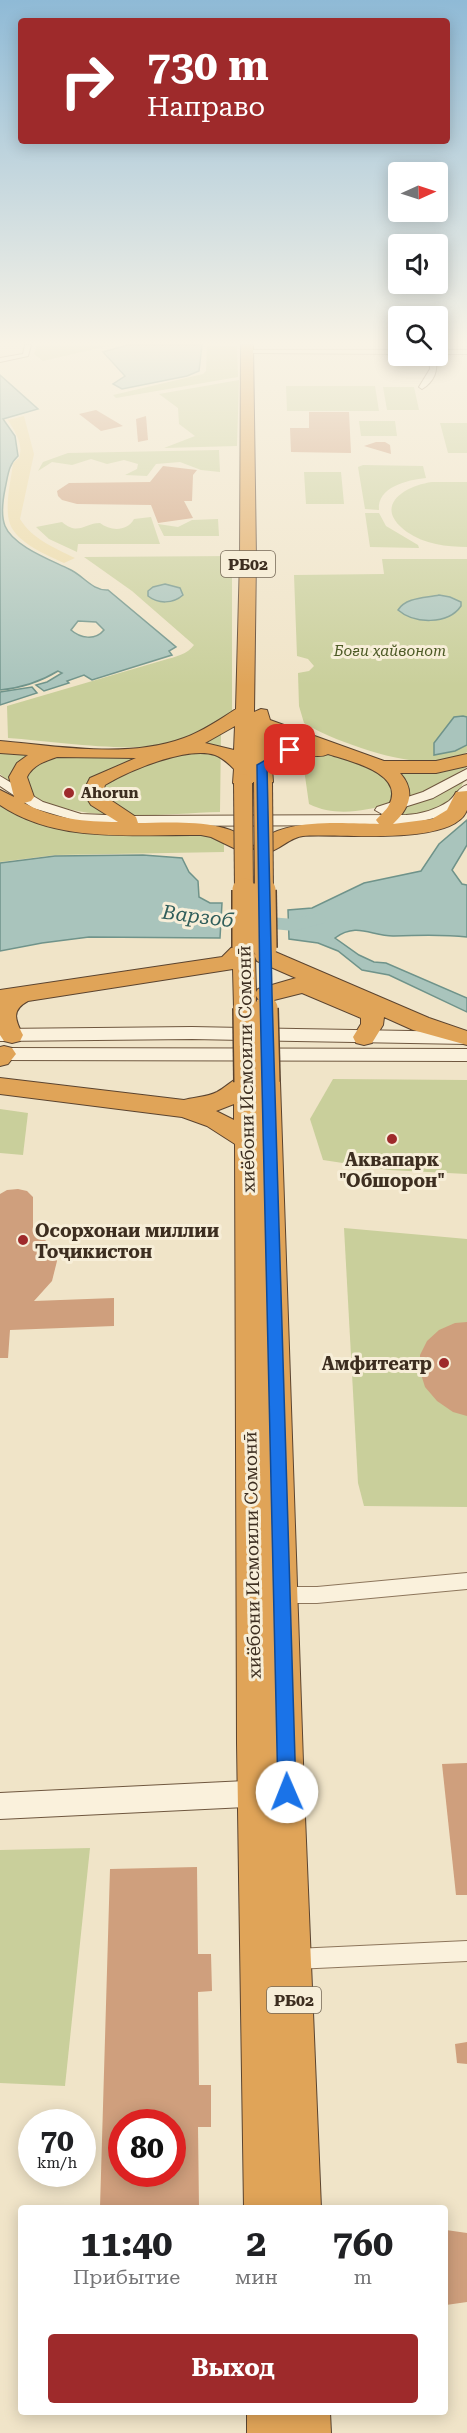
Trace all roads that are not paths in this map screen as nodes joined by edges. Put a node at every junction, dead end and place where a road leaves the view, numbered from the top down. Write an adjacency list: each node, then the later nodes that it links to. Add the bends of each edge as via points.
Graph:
1 (251, 459): 5 (highway, хиёбони Исмоили Сомонӣ / РБ02)
2 (256, 459): 3 (highway, РБ02)
3 (261, 678)
4 (261, 700): 6 (highway, хиёбони Исмоили Сомонӣ / РБ02)
5 (244, 711): 8 (highway, via 225,728 156,752); 12 (highway, хиёбони Исмоили Сомонӣ / РБ02)
6 (261, 723): 10 (highway); 12 (highway, хиёбони Исмоили Сомонӣ / РБ02)
7 (0, 747): 8 (highway)
8 (60, 750): 16 (highway, via 41,755 22,768 18,777)
9 (467, 760): 10 (highway, via 436,767)
10 (382, 767): 17 (highway, via 401,789)
11 (467, 773): 17 (main road)
12 (253, 775): 17 (highway, via 282,753 302,749 326,753 371,769 388,781 392,792); 18 (highway, via 225,752 190,748 97,782 93,792 98,801); 19 (highway, хиёбони Исмоили Сомонӣ / РБ02, bridge)
13 (0, 780): 16 (main road)
14 (465, 792): 17 (main road, via 436,814 421,819); 19 (highway, via 459,807 441,822 408,829 293,832)
15 (0, 796): 19 (highway, via 18,810 62,823 87,828 217,831)
16 (24, 797): 18 (main road, via 80,818)
17 (389, 812): 18 (main road, via 313,820)
18 (129, 821)
19 (254, 848): 20 (highway, хиёбони Исмоили Сомонӣ / РБ02, bridge)
20 (249, 958): 21 (highway); 22 (highway, хиёбони Исмоили Сомонӣ / РБ02); 24 (highway)
21 (10, 997): 25 (highway, via 2,1013)
22 (259, 1003): 23 (highway, via 290,986 304,986 373,1015 374,1021); 26 (highway, хиёбони Исмоили Сомонӣ / РБ02, bridge)
23 (364, 1037): 24 (main road); 25 (main road, via 203,1033)
24 (466, 1043): 25 (main road)
25 (3, 1047)
26 (257, 1082): 28 (highway, via 212,1105); 29 (highway, хиёбони Исмоили Сомонӣ / РБ02); 31 (highway, хиёбони Исмоили Сомонӣ / РБ02)
27 (1, 1086): 28 (highway)
28 (184, 1108): 29 (highway, via 216,1120)
29 (247, 1140): 31 (highway, хиёбони Исмоили Сомонӣ / РБ02)
30 (467, 1581): 31 (street)
31 (267, 1595): 32 (highway, хиёбони Исмоили Сомонӣ / РБ02)
32 (271, 1792): 33 (main road); 35 (highway, хиёбони Исмоили Сомонӣ / РБ02); 36 (highway, хиёбони Исмоили Сомонӣ / РБ02)
33 (0, 1806)
34 (467, 1951): 35 (street)
35 (293, 1959): 37 (highway, хиёбони Исмоили Сомонӣ / РБ02)
36 (264, 2205)
37 (302, 2205)
38 (269, 2415): 40 (highway)
39 (308, 2415): 41 (highway)
40 (269, 2433)
41 (309, 2433)

